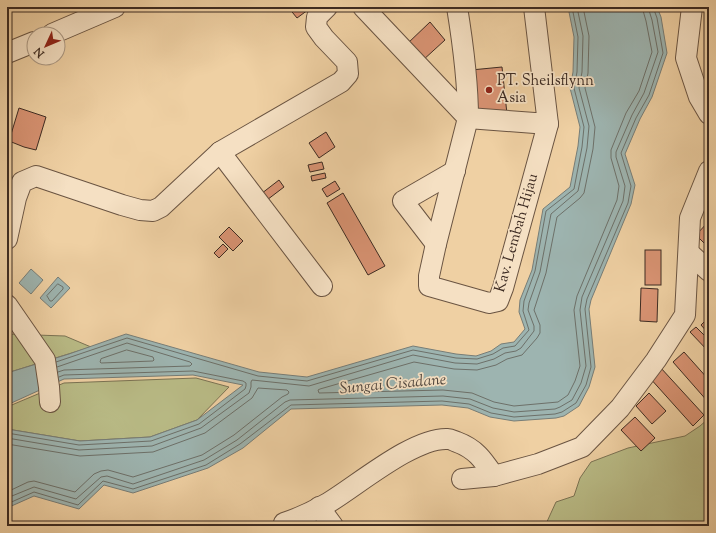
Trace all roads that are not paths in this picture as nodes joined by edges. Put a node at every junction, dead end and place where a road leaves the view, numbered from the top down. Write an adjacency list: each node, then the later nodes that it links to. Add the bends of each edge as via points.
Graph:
1 (115, 7): 7 (street)
2 (363, 7): 11 (street)
3 (457, 7): 11 (street, Kav. Lembah Hijau, via 465,58)
4 (534, 7): 12 (street, Kav. Lembah Hijau)
5 (692, 7): 10 (street, via 686,58 699,97)
6 (322, 12): 13 (street, via 316,27 347,62 348,74 341,82)
7 (66, 28)
8 (26, 45): 9 (street)
9 (7, 53)
10 (709, 114)
11 (468, 118): 12 (street); 14 (street, Kav. Lembah Hijau)
12 (548, 124): 17 (street, Kav. Lembah Hijau, via 498,301 489,303 429,286)
13 (220, 152): 16 (street, via 161,207 153,211 122,205 36,176 22,182); 20 (street)
14 (455, 171): 17 (street, Kav. Lembah Hijau); 17 (street, via 403,201)
15 (709, 171): 18 (street, via 690,218)
16 (7, 239)
17 (436, 244)
18 (689, 253): 19 (street); 23 (street, via 685,315 656,360 620,408 582,447 538,464)
19 (709, 271)
20 (322, 286)
21 (7, 305): 22 (street, via 45,360)
22 (49, 395)
23 (494, 476): 24 (street); 25 (street, via 479,455 470,448 448,439 430,442 398,456)
24 (462, 479)
25 (319, 507): 26 (street); 27 (street)
26 (284, 523)
27 (333, 526)

